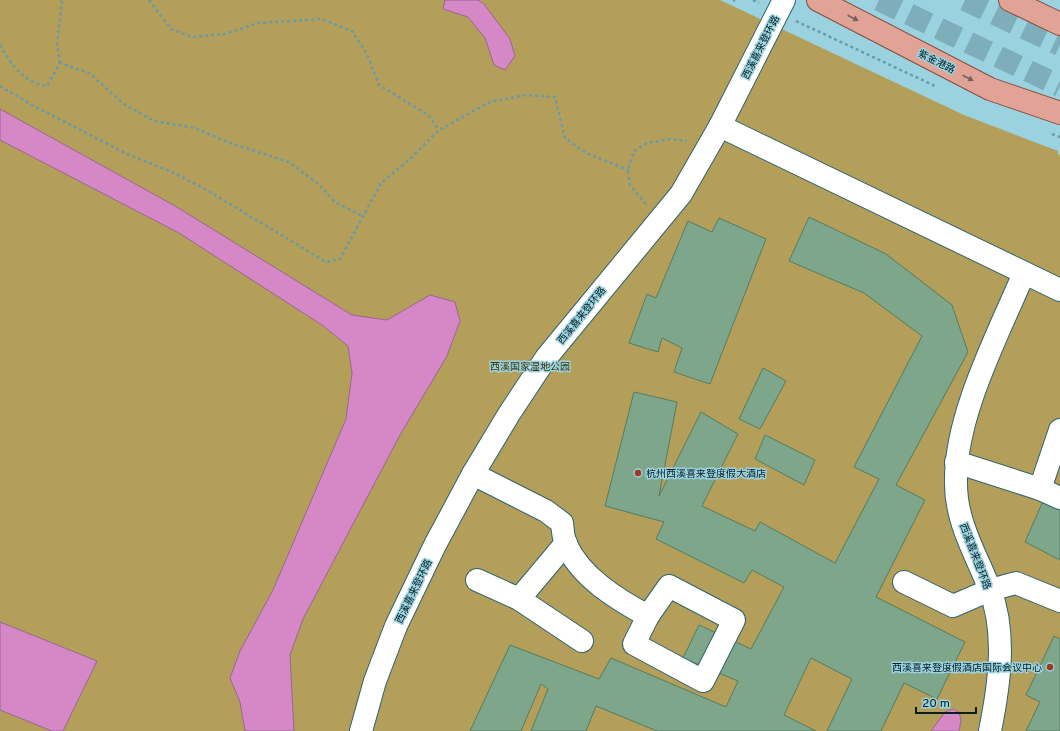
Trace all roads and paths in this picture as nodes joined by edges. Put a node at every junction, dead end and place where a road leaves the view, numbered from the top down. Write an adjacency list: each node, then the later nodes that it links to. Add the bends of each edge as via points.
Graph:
1 (62, 0): 11 (path, via 57,44)
2 (150, 0): 16 (path, via 171,28 192,37 225,34 258,23 321,19 352,32 367,54 379,85 428,115)
3 (753, 0): 7 (path)
4 (818, 0): 14 (main road, 紫金港路, one-way to 14, via 990,89)
5 (1010, 0): 9 (main road)
6 (1032, 0): 8 (main road)
7 (781, 6): 13 (path); 15 (street, 西溪喜来登环路)
8 (1060, 17)
9 (1060, 24)
10 (0, 45): 11 (path, via 11,65 36,84 48,86)
11 (60, 63): 21 (path, via 90,73 124,104 154,121 195,128 230,143 290,162 336,202)
12 (0, 86): 21 (path, via 127,154 172,172 205,189 326,262 340,259)
13 (936, 87)
14 (1060, 113)
15 (720, 126): 19 (street, 西溪喜来登环路); 23 (street)
16 (439, 130): 20 (path, via 490,102 526,95 555,97 565,138 586,153); 21 (path, via 381,184)
17 (1045, 132): 18 (path)
18 (1060, 137)
19 (709, 145): 20 (path, via 672,139 647,143 634,151); 22 (street, 西溪喜来登环路, via 681,194)
20 (628, 170): 22 (path, via 630,185)
21 (364, 217)
22 (659, 220): 27 (street, 西溪喜来登环路, via 546,358)
23 (1024, 273): 24 (street); 26 (street, 西溪喜来登环路, via 973,394)
24 (1060, 290)
25 (1060, 430): 28 (street)
26 (956, 462): 28 (street); 33 (street, 西溪喜来登环路, via 956,486 966,535)
27 (473, 474): 30 (street, via 546,511 562,523); 38 (street, 西溪喜来登环路, via 396,626 375,682)
28 (1040, 489): 29 (street)
29 (1060, 498)
30 (566, 543): 34 (street); 36 (street, via 574,558 598,583 622,602)
31 (477, 580): 34 (street)
32 (904, 582): 33 (street, via 953,606)
33 (990, 590): 35 (street, via 1016,583); 39 (street, 西溪喜来登环路, via 997,614 1000,661)
34 (519, 598): 37 (street)
35 (1060, 601)
36 (648, 616): 36 (street, via 634,644 703,681 734,620 669,586)
37 (582, 641)
38 (362, 731)
39 (990, 731)

